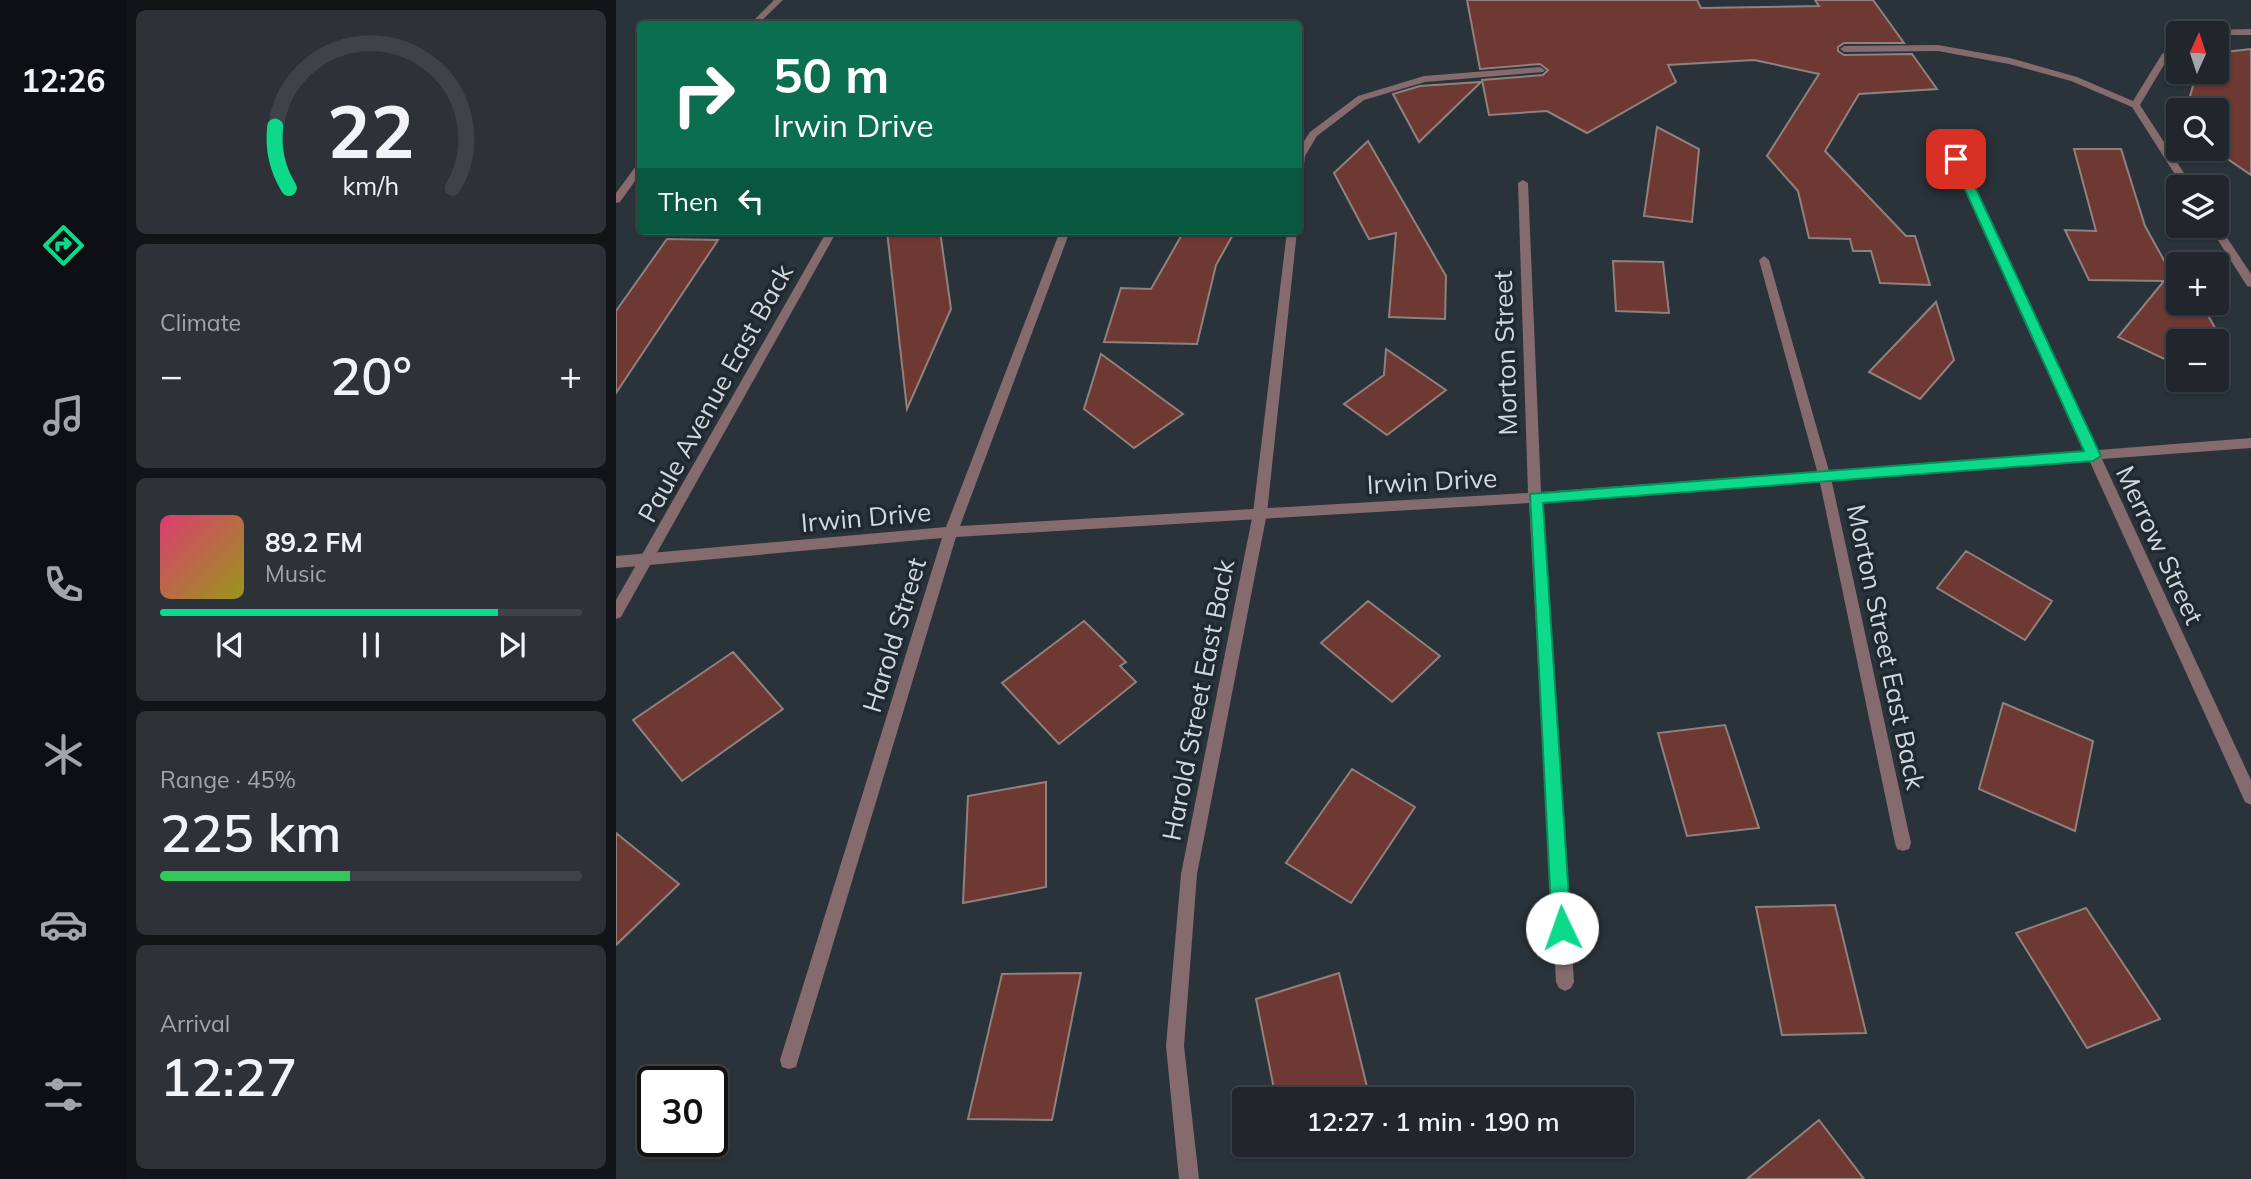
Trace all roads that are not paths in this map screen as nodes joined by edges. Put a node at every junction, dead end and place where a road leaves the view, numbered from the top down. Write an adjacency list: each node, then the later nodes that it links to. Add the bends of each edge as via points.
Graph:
1 (779, 0): 2 (street)
2 (756, 21)
3 (2251, 32): 4 (street)
4 (2230, 33)
5 (1844, 49): 8 (street, via 1938,48 2010,61 2074,79)
6 (2166, 55): 8 (street)
7 (1540, 70): 9 (street, via 1424,79 1361,98 1313,134)
8 (2135, 105): 12 (street)
9 (1302, 153)
10 (1956, 159): 22 (street, Merrow Street)
11 (637, 173): 14 (street)
12 (2181, 175)
13 (1523, 183): 24 (street, Morton Street)
14 (616, 200)
15 (830, 235): 27 (street, Paule Avenue East Back)
16 (1063, 235): 26 (street, Harold Street)
17 (1292, 235): 25 (street, Harold Street East Back)
18 (2222, 238): 20 (street)
19 (1764, 260): 23 (street, Morton Street East Back)
20 (2251, 283)
21 (2251, 443): 22 (street, Irwin Drive)
22 (2093, 456): 23 (street, Irwin Drive); 30 (street, Merrow Street)
23 (1825, 478): 24 (street, Irwin Drive); 31 (street, Morton Street East Back)
24 (1535, 498): 25 (street, Irwin Drive); 32 (street, Morton Street)
25 (1260, 513): 26 (street, Irwin Drive); 34 (street, Harold Street East Back, via 1189,874 1175,1046)
26 (951, 532): 27 (street, Irwin Drive); 33 (street, Harold Street)
27 (647, 560): 28 (street, Irwin Drive); 29 (street, Paule Avenue East Back)
28 (616, 562)
29 (616, 613)
30 (2251, 797)
31 (1903, 843)
32 (1565, 982)
33 (789, 1060)
34 (1189, 1179)

